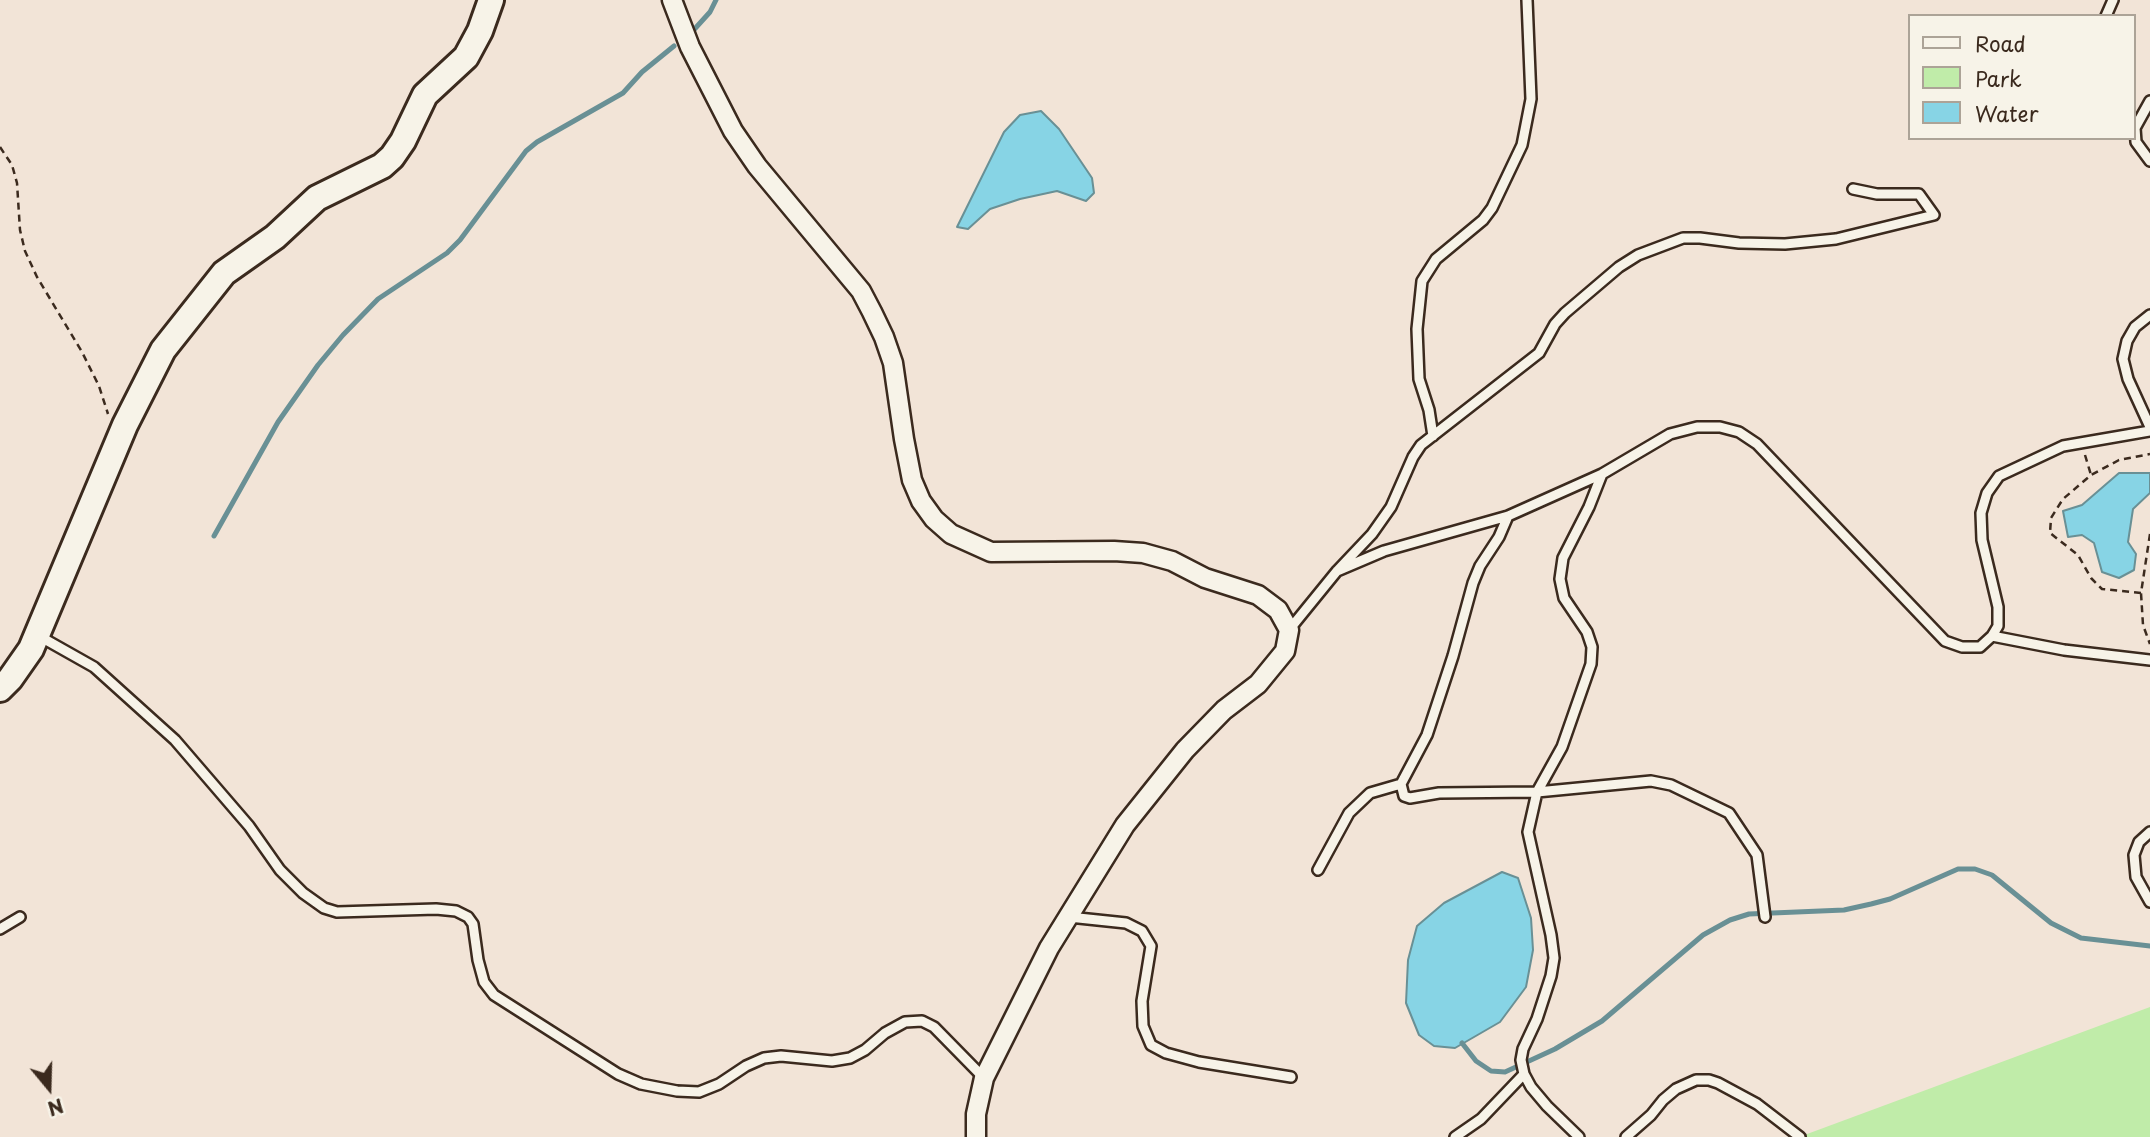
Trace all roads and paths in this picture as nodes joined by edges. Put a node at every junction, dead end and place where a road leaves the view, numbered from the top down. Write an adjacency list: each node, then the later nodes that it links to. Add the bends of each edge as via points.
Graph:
1 (491, 0): 15 (street, via 466,57 425,95 392,157 317,198 275,237 224,273 158,358)
2 (672, 0): 23 (street, via 690,47 733,131 862,291 893,363 912,480 934,520 951,534 991,552 1114,551 1172,561 1205,578 1258,595 1279,610)
3 (1527, 0): 13 (lane, via 1531,99 1522,145 1492,208 1436,259 1422,281 1417,329 1419,379)
4 (2150, 101): 5 (lane)
5 (2136, 126)
6 (2133, 140): 8 (lane); 9 (lane)
7 (0, 147): 15 (path, via 17,183 25,251 99,386)
8 (2150, 150)
9 (2150, 161)
10 (1853, 188): 13 (lane, via 1877,194 1919,194 1934,215 1836,239 1756,244 1684,238 1638,255 1565,313 1539,353)
11 (2150, 315): 12 (lane, via 2135,327 2123,359)
12 (2150, 429): 14 (lane)
13 (1433, 436): 21 (lane, via 1413,457 1391,507 1372,534)
14 (2081, 443): 18 (path); 25 (lane, via 2017,466 1999,476 1987,493 1981,513 1982,540 1998,607 1998,626)
15 (117, 444): 24 (street)
16 (2150, 454): 18 (path, via 2119,460)
17 (1602, 474): 19 (lane); 25 (lane, via 1670,434 1697,427 1739,432 1757,444 1945,641 1980,647); 30 (lane, via 1563,558 1560,579 1564,598 1587,632 1591,664 1562,747)
18 (2091, 475): 22 (path, via 2063,499 2051,519 2050,533 2078,555 2102,589)
19 (1508, 516): 21 (lane, via 1384,551); 29 (lane, via 1480,566 1427,735)
20 (2150, 534): 22 (path)
21 (1337, 571): 23 (lane)
22 (2141, 593): 26 (path, via 2143,625)
23 (1289, 630): 35 (street, via 1285,651 1258,684 1224,710 1185,750 1125,825)
24 (38, 635): 28 (street); 40 (lane, via 94,667 175,740 303,893 337,912 436,909 468,917 484,982 494,995 618,1074 641,1084 699,1092 764,1058 849,1058 885,1032 905,1022 922,1021 934,1027)
25 (1992, 636): 27 (lane)
26 (2150, 644)
27 (2150, 660)
28 (0, 689)
29 (1401, 784): 30 (lane, via 1404,796 1410,798 1439,793); 32 (lane, via 1370,793 1349,813)
30 (1537, 792): 36 (lane, via 1651,781 1671,785 1729,813 1757,855); 38 (lane, via 1528,832 1554,957 1523,1049)
31 (2150, 832): 33 (lane, via 2134,855 2136,877)
32 (1318, 870)
33 (2150, 902)
34 (20, 917): 37 (lane)
35 (1069, 917): 39 (lane, via 1126,923 1142,932 1151,946 1142,1000 1143,1026 1151,1045 1199,1062); 40 (street, via 1024,994)
36 (1765, 917)
37 (0, 929)
38 (1524, 1073): 42 (lane, via 1481,1119); 43 (lane, via 1547,1106)
39 (1292, 1077)
40 (984, 1078): 41 (street)
41 (976, 1137)
42 (1455, 1137)
43 (1579, 1137)
44 (1626, 1137): 45 (lane, via 1676,1089 1696,1080 1718,1083 1757,1104)
45 (1800, 1137)

